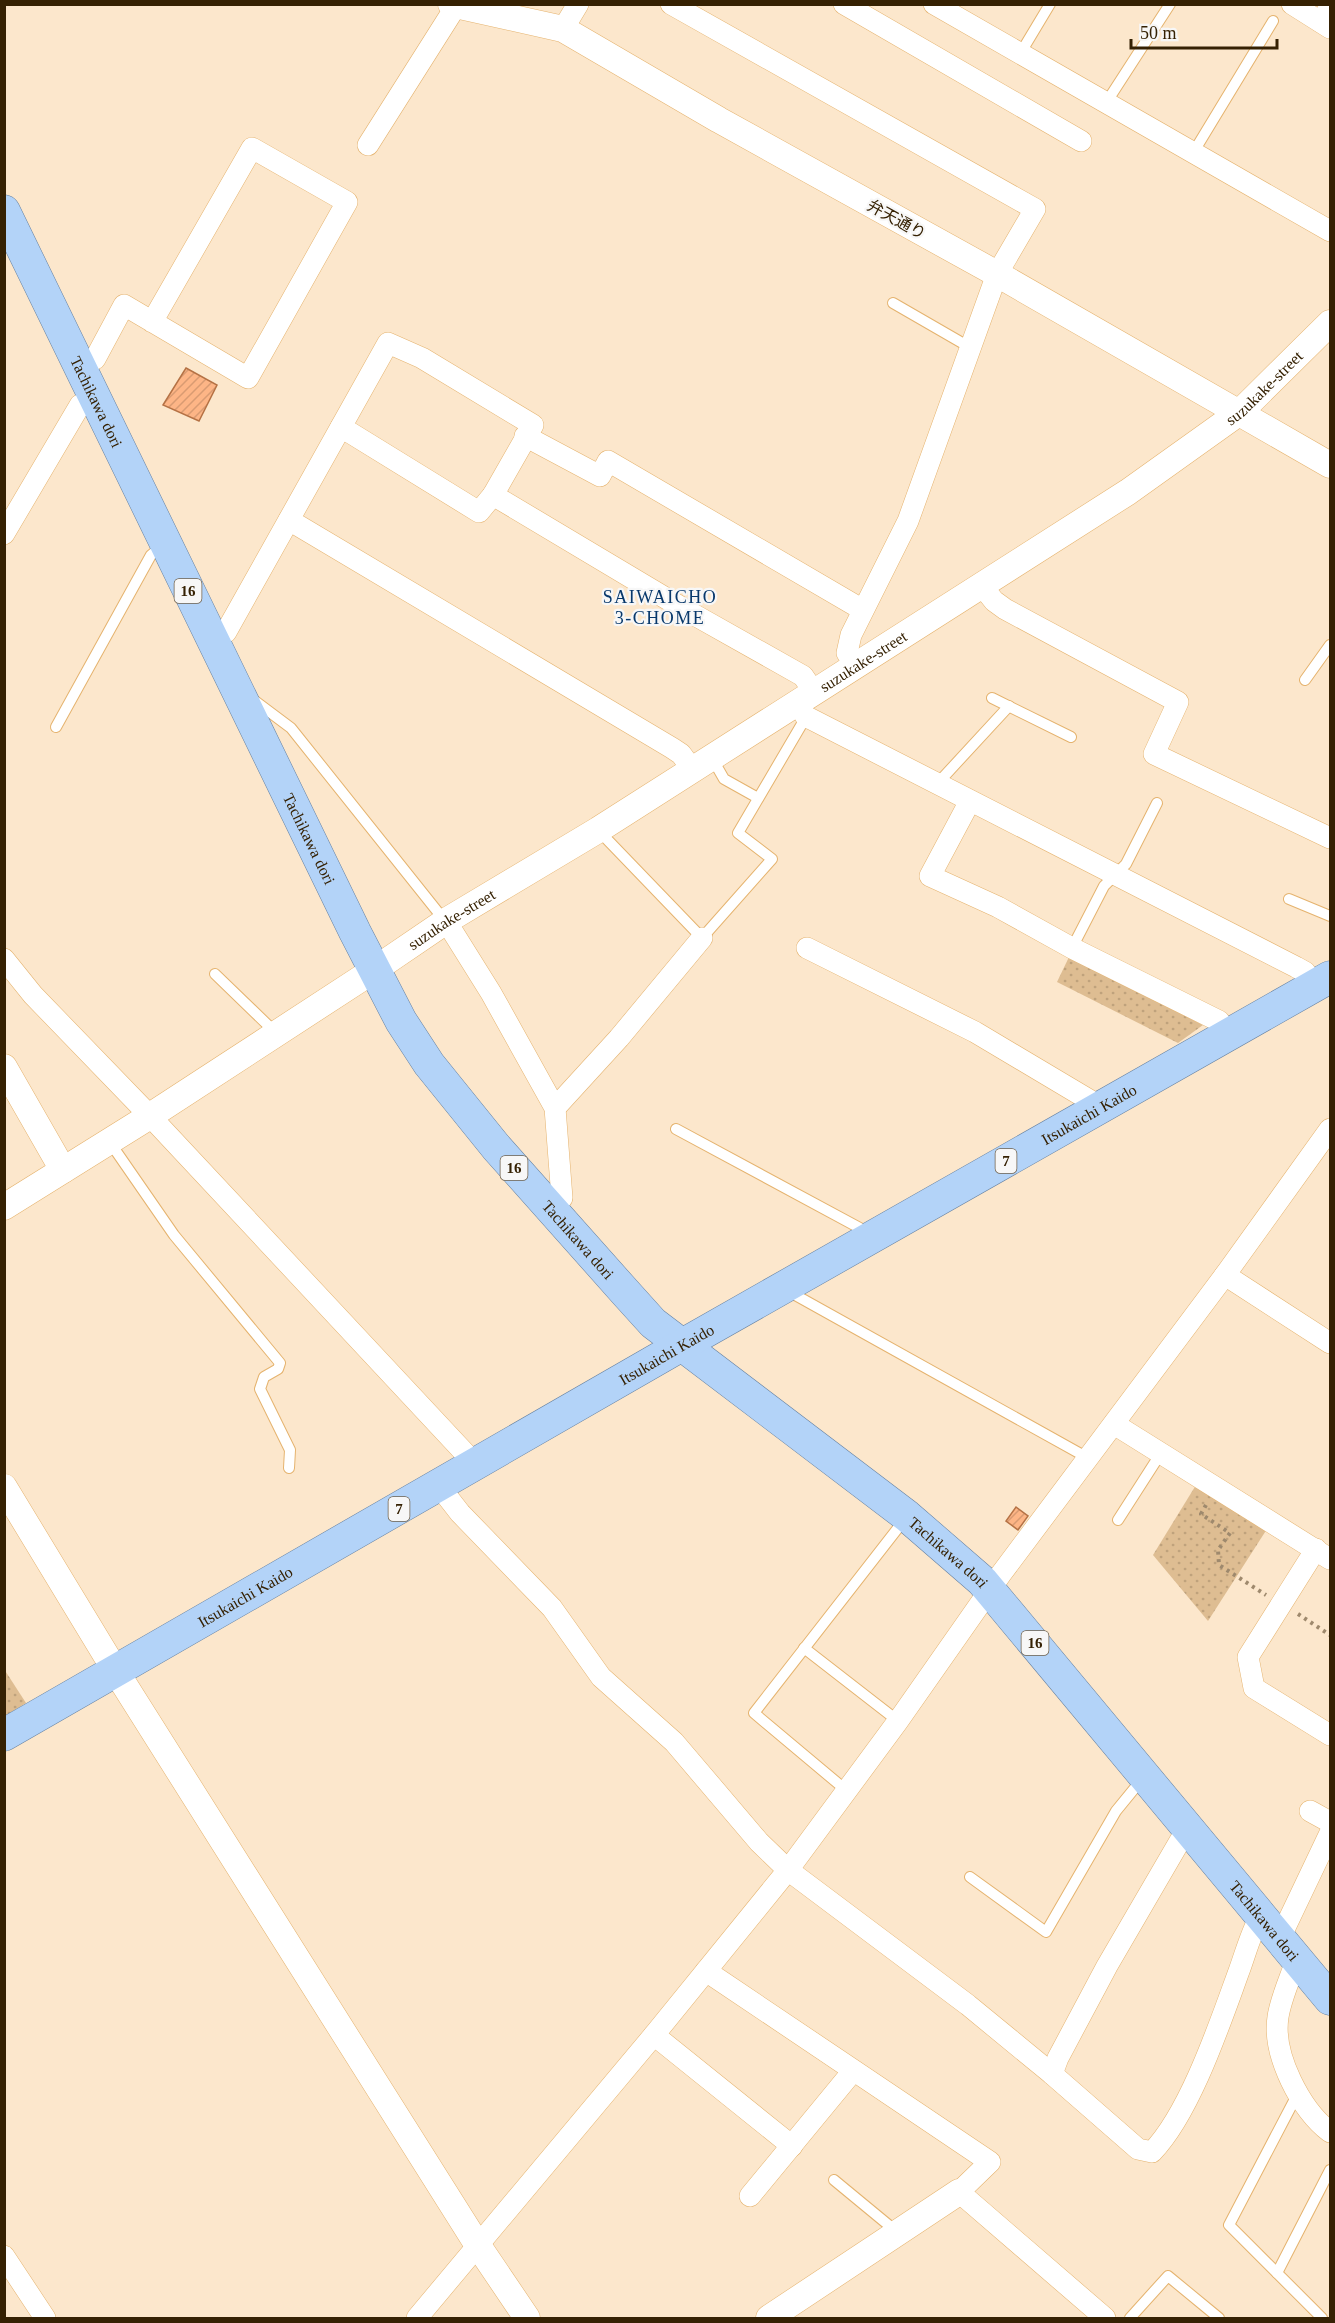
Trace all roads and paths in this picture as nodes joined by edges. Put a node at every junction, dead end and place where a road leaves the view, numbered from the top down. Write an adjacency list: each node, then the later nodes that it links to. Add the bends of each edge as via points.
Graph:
1 (578, 4): 11 (street)
2 (671, 4): 19 (street, via 1035,209)
3 (844, 4): 14 (street)
4 (934, 4): 12 (street)
5 (1050, 4): 12 (lane)
6 (1170, 4): 13 (lane)
7 (1292, 4): 9 (street)
8 (454, 5): 11 (street, 弁天通り); 15 (street)
9 (1327, 19)
10 (1273, 21): 16 (lane)
11 (563, 29): 19 (street, 弁天通り)
12 (1020, 54): 13 (street)
13 (1106, 103): 16 (street)
14 (1081, 141)
15 (368, 145)
16 (1193, 153): 18 (street)
17 (4, 211): 24 (main road, Tachikawa dori / 16)
18 (1330, 231)
19 (997, 274): 23 (street); 26 (street, 弁天通り)
20 (892, 303): 23 (lane)
21 (152, 322): 21 (street, via 248,378 347,202 252,148); 24 (street, via 123,305 95,359)
22 (1330, 323): 26 (street, suzukake-street)
23 (971, 348): 35 (street, via 908,521)
24 (80, 365): 25 (main road, Tachikawa dori / 16)
25 (95, 396): 32 (street, via 80,405); 33 (main road, Tachikawa dori / 16)
26 (1240, 412): 29 (street, 弁天通り); 34 (street, suzukake-street, via 1128,492)
27 (341, 427): 28 (street, via 388,343 422,358 533,425); 30 (street, via 480,512); 31 (street)
28 (525, 436): 30 (street); 35 (street, via 600,476 608,461)
29 (1330, 465)
30 (493, 495): 42 (street, via 803,676)
31 (289, 520): 36 (street, via 226,632); 46 (street)
32 (4, 534)
33 (165, 543): 36 (main road, Tachikawa dori / 16); 44 (lane, via 151,555)
34 (982, 586): 38 (street, suzukake-street); 52 (street, via 1005,609 1178,702 1154,754)
35 (863, 610): 38 (street, via 847,653)
36 (211, 639): 40 (main road, Tachikawa dori / 16)
37 (1330, 645): 39 (lane)
38 (855, 665): 42 (street, suzukake-street)
39 (1305, 680)
40 (235, 686): 56 (lane, via 291,728); 61 (main road, Tachikawa dori / 16)
41 (992, 698): 43 (lane)
42 (806, 704): 46 (street, suzukake-street); 47 (street); 48 (lane)
43 (1009, 706): 45 (lane); 47 (lane)
44 (56, 727)
45 (1071, 737)
46 (702, 763): 48 (lane); 51 (street, suzukake-street)
47 (937, 784): 49 (street)
48 (758, 798): 57 (lane, via 738,832 772,859)
49 (970, 801): 53 (street); 59 (street, via 930,876 998,907)
50 (1157, 803): 53 (lane, via 1126,864)
51 (598, 830): 56 (street, suzukake-street); 57 (lane)
52 (1330, 838)
53 (1115, 873): 59 (lane); 63 (street)
54 (1289, 898): 55 (lane)
55 (1330, 916)
56 (446, 921): 61 (street, suzukake-street); 68 (street)
57 (702, 938): 68 (street)
58 (807, 948): 67 (street, via 975,1032)
59 (1071, 948): 65 (street, via 1219,1022)
60 (4, 959): 69 (street)
61 (374, 970): 64 (street, suzukake-street); 75 (main road, Tachikawa dori / 16, via 429,1064)
62 (215, 974): 64 (lane)
63 (1322, 982): 65 (main road, Itsukaichi Kaido / 7)
64 (276, 1034): 69 (street, suzukake-street)
65 (1228, 1036): 67 (main road, Itsukaichi Kaido / 7)
66 (4, 1067): 73 (street)
67 (1101, 1107): 76 (main road, Itsukaichi Kaido / 7)
68 (555, 1108): 75 (street, via 562,1198)
69 (150, 1116): 72 (street, suzukake-street); 84 (street)
70 (1330, 1129): 77 (street)
71 (676, 1130): 76 (lane)
72 (109, 1140): 73 (street, suzukake-street); 85 (lane, via 174,1234 280,1363 278,1369 264,1377 260,1389 290,1450)
73 (63, 1170): 74 (street, suzukake-street)
74 (4, 1207)
75 (550, 1209): 80 (main road, Tachikawa dori / 16, via 653,1323)
76 (874, 1236): 78 (main road, Itsukaichi Kaido / 7)
77 (1225, 1275): 79 (street); 81 (street)
78 (782, 1288): 80 (main road, Itsukaichi Kaido / 7); 83 (lane)
79 (1330, 1343)
80 (682, 1345): 84 (main road, Itsukaichi Kaido / 7); 89 (main road, Tachikawa dori / 16)
81 (1114, 1424): 82 (street); 83 (street)
82 (1161, 1453): 88 (street); 90 (lane)
83 (1088, 1458): 92 (street)
84 (476, 1465): 86 (main road, Itsukaichi Kaido / 7)
85 (290, 1468)
86 (439, 1486): 96 (main road, Itsukaichi Kaido / 7); 106 (street, via 552,1608 601,1677 674,1742 759,1842)
87 (4, 1487): 96 (street)
88 (1218, 1488): 91 (street); 93 (path, via 1201,1514 1230,1533 1218,1551 1219,1565)
89 (907, 1516): 92 (main road, Tachikawa dori / 16); 95 (lane)
90 (1118, 1520)
91 (1323, 1554): 93 (street)
92 (990, 1590): 97 (street); 100 (main road, Tachikawa dori / 16)
93 (1281, 1604): 94 (path); 99 (street, via 1248,1657 1254,1688)
94 (1330, 1635)
95 (804, 1648): 97 (lane); 101 (lane, via 754,1713)
96 (115, 1670): 98 (main road, Itsukaichi Kaido / 7); 122 (street)
97 (898, 1721): 101 (street)
98 (4, 1735)
99 (1330, 1735)
100 (1145, 1776): 104 (main road, Tachikawa dori / 16); 107 (lane, via 1116,1811 1046,1932)
101 (847, 1791): 106 (street)
102 (1310, 1811): 103 (street)
103 (1330, 1822)
104 (1190, 1830): 108 (main road, Tachikawa dori / 16); 113 (street, via 1180,1839 1107,1966)
105 (1330, 1833): 108 (street)
106 (788, 1870): 109 (street); 113 (street, via 949,1990)
107 (970, 1877)
108 (1279, 1937): 110 (main road, Tachikawa dori / 16); 113 (street, via 1163,2141 1152,2152 1138,2149); 114 (street, via 1280,2047)
109 (706, 1971): 111 (street); 112 (street)
110 (1330, 1999)
111 (654, 2035): 116 (street); 122 (street)
112 (853, 2071): 116 (street); 119 (street, via 990,2162)
113 (1052, 2074)
114 (1297, 2095): 115 (street); 124 (lane, via 1229,2224)
115 (1330, 2132)
116 (792, 2146): 120 (street)
117 (1330, 2170): 124 (lane)
118 (834, 2180): 121 (lane)
119 (959, 2192): 121 (street); 129 (street)
120 (750, 2196)
121 (898, 2233): 128 (street)
122 (477, 2244): 126 (street); 127 (street)
123 (4, 2256): 125 (street)
124 (1277, 2273): 132 (lane)
125 (45, 2319)
126 (417, 2319)
127 (527, 2319)
128 (769, 2319)
129 (1105, 2319)
130 (1130, 2319): 131 (lane, via 1168,2276)
131 (1219, 2319)
132 (1322, 2319)

